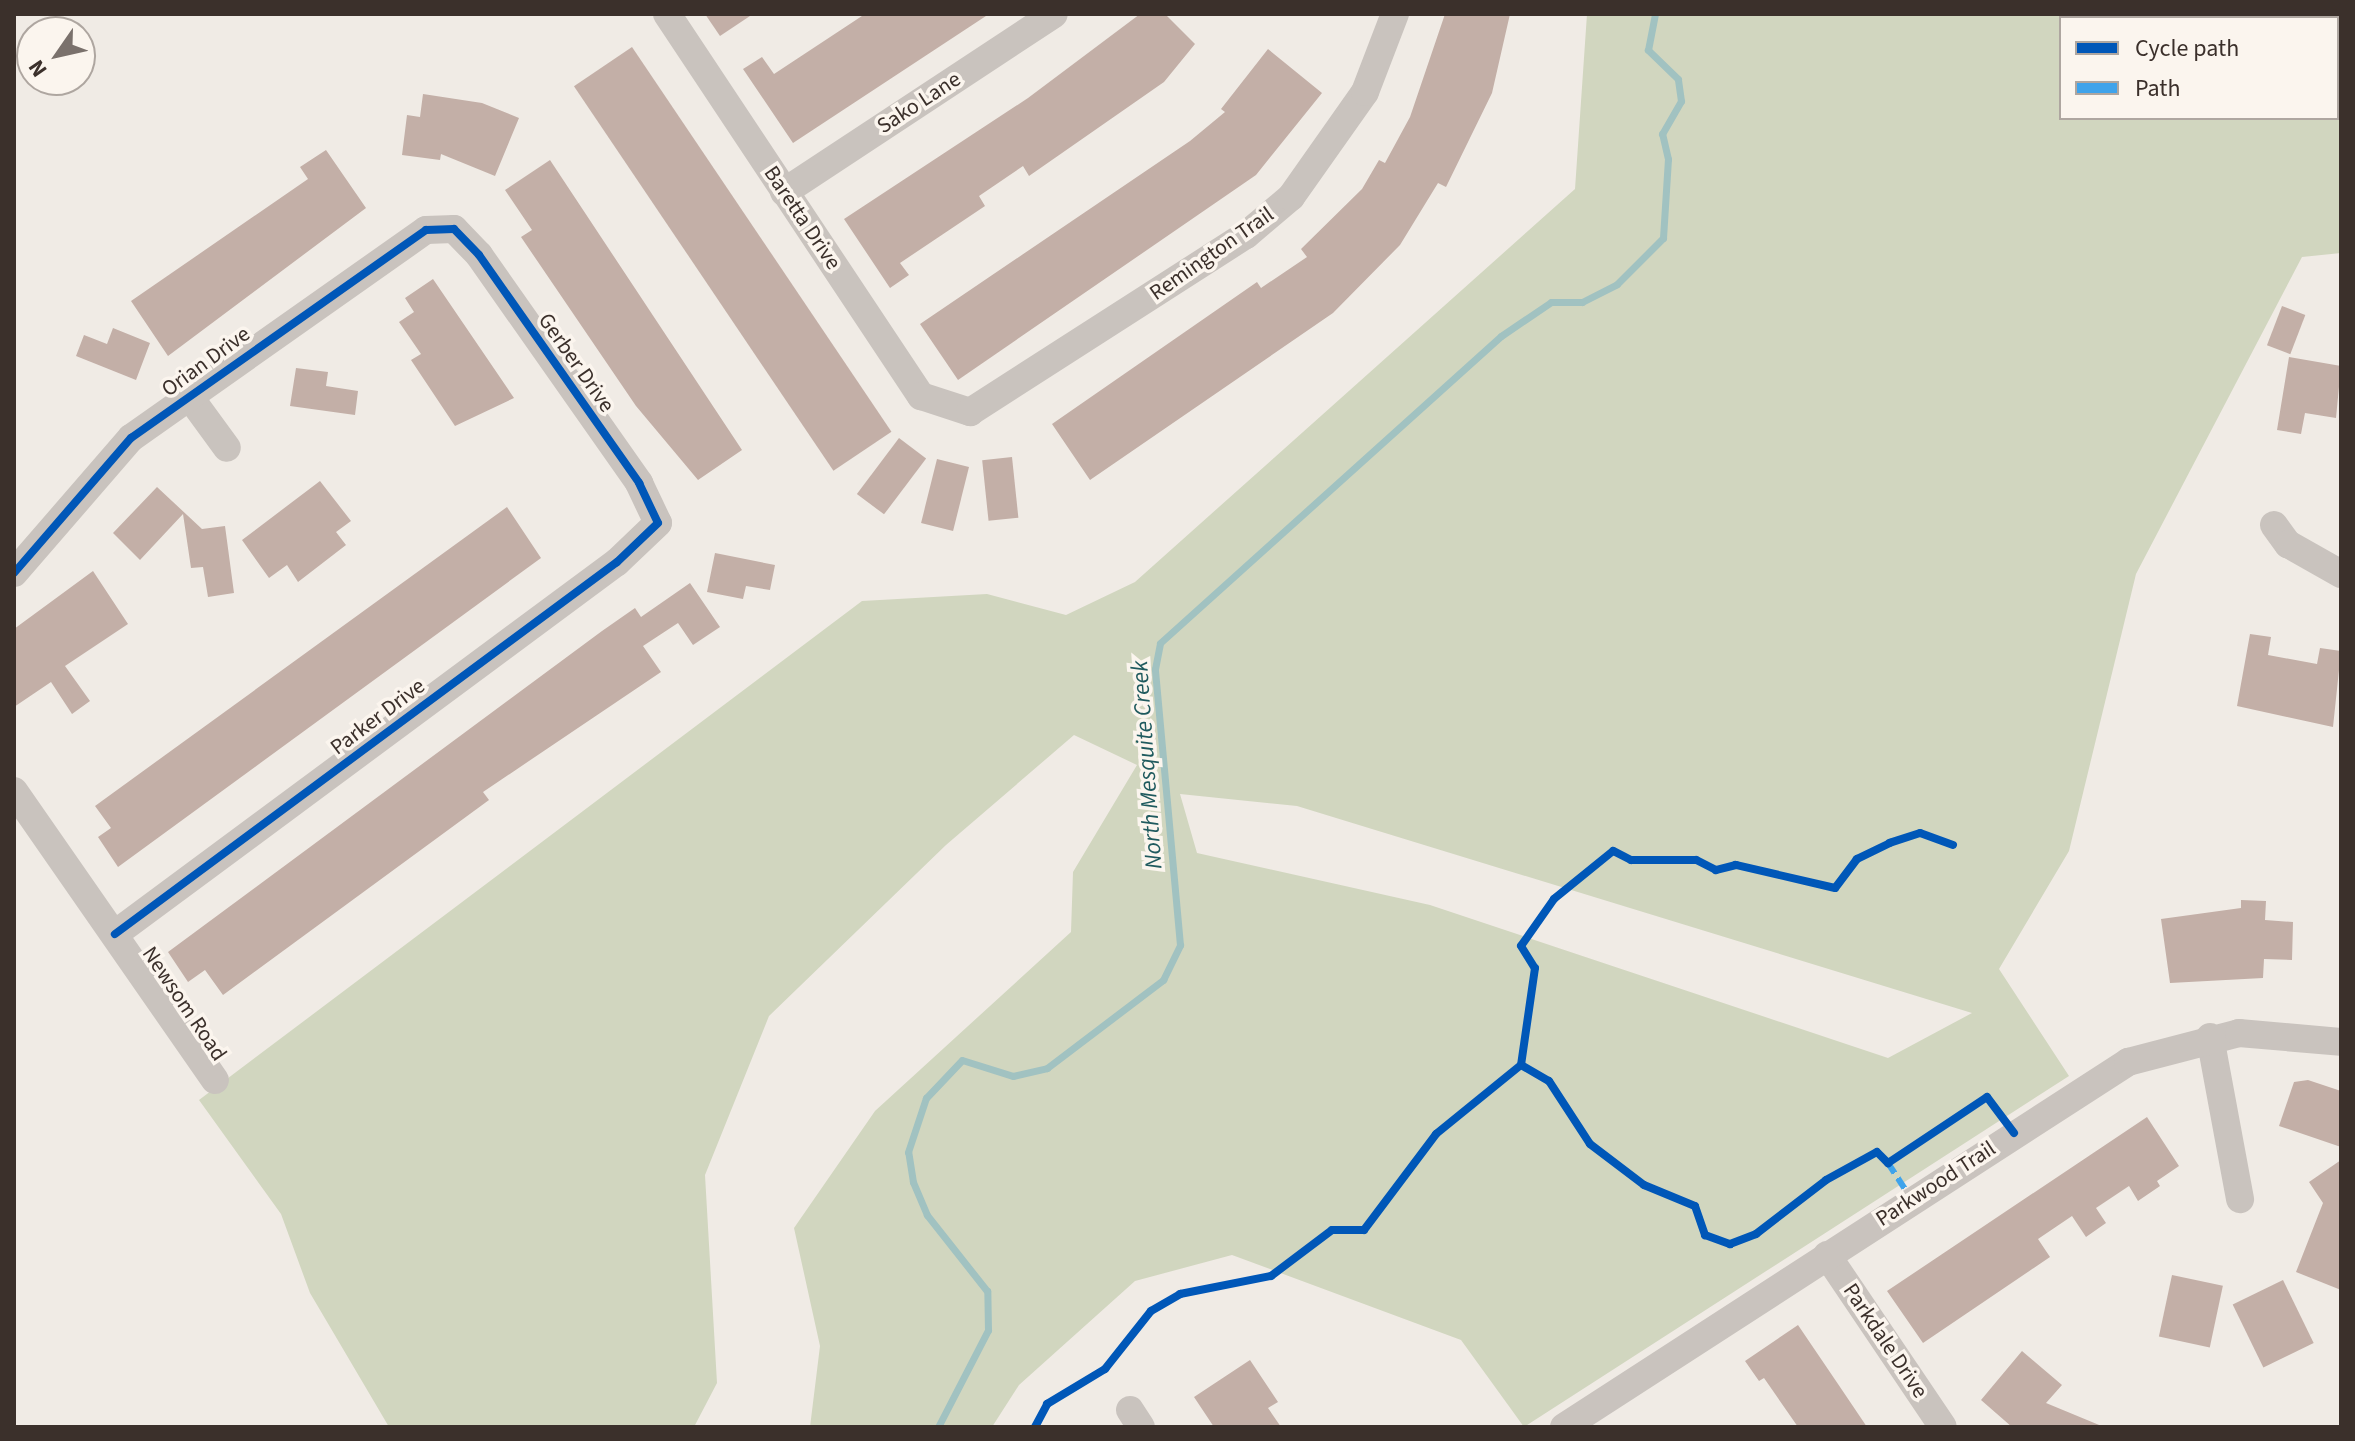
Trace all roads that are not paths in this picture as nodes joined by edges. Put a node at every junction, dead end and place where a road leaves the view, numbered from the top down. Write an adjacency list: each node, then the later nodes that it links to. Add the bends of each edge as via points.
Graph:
1 (667, 14): 4 (street, Baretta Drive)
2 (1054, 14): 4 (street, Sako Lane)
3 (1395, 14): 7 (street, Remington Trail, via 1365,92 1291,197 1246,235 988,405)
4 (784, 192): 7 (street, Baretta Drive, via 921,396)
5 (454, 229): 6 (street, Orian Drive, via 426,230 399,246); 9 (street, Gerber Drive, via 639,483)
6 (189, 396): 8 (street); 11 (street, Orian Drive, via 131,438)
7 (949, 409)
8 (227, 448)
9 (658, 523): 14 (street, Parker Drive, via 617,562)
10 (2274, 525): 12 (street, via 2288,544)
11 (14, 573)
12 (2341, 574)
13 (14, 791): 14 (street, Newsom Road)
14 (115, 934): 17 (street, Newsom Road)
15 (2210, 1037): 16 (street, Parkwood Trail); 18 (street); 19 (street, Parkwood Trail, via 2101,1076)
16 (2341, 1042)
17 (215, 1080)
18 (2240, 1199)
19 (1827, 1255): 20 (street, Parkwood Trail); 21 (street, Parkdale Drive)
20 (1564, 1427)
21 (1943, 1427)

